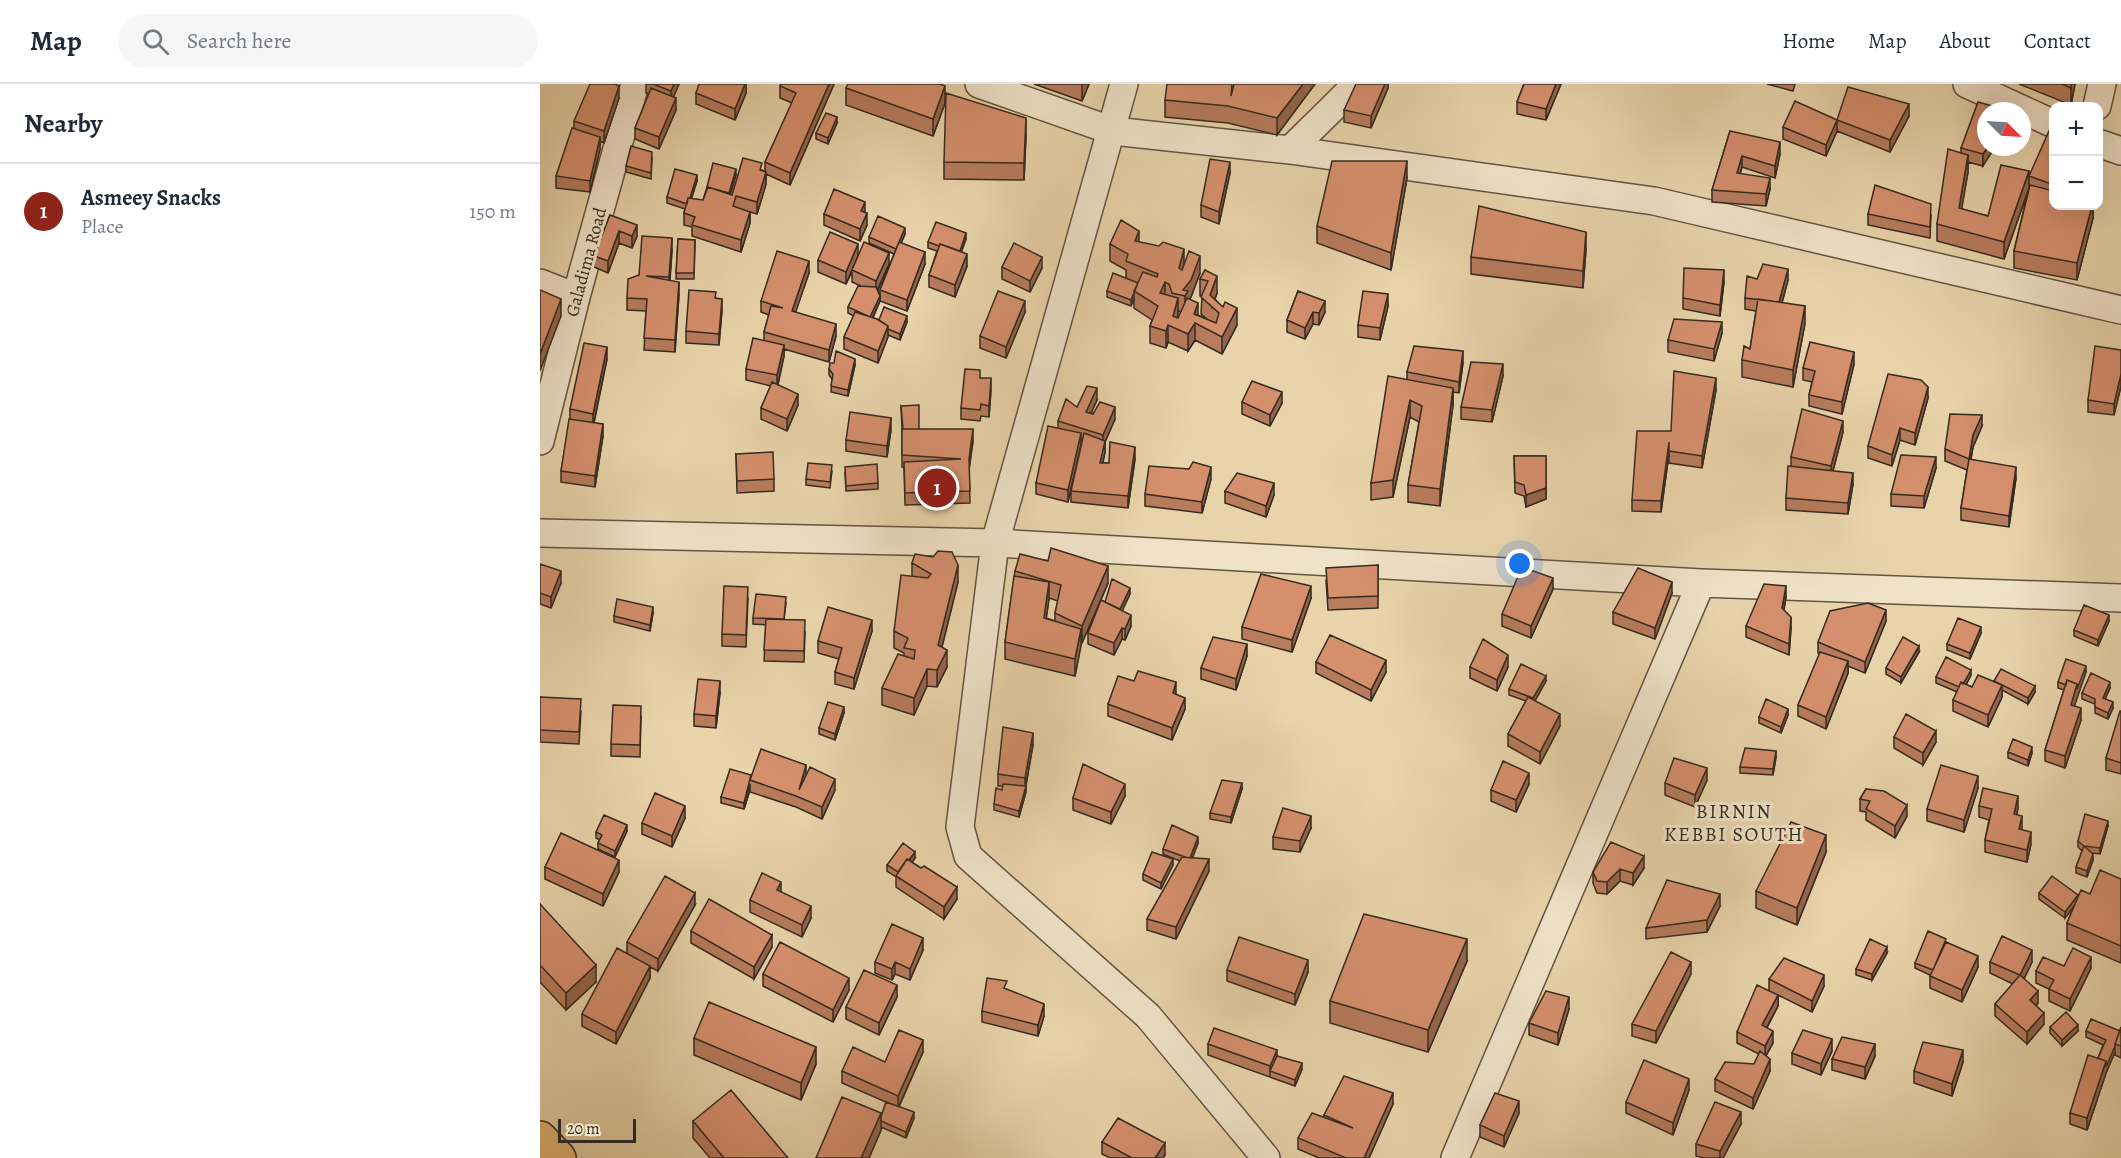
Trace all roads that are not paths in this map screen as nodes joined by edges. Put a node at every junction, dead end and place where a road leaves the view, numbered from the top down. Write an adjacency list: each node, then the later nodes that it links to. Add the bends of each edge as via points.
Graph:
1 (635, 84): 14 (street, Galadima Road)
2 (979, 84): 9 (street)
3 (1124, 84): 9 (street)
4 (1357, 84): 11 (street)
5 (1967, 84): 8 (street)
6 (2103, 84): 7 (street)
7 (2098, 102)
8 (2049, 122)
9 (1113, 131): 11 (street); 18 (street)
10 (2103, 145): 12 (street)
11 (1290, 150): 15 (street, via 1654,201)
12 (2121, 151)
13 (540, 283): 14 (street)
14 (576, 297): 16 (street, Galadima Road)
15 (2121, 310)
16 (540, 441)
17 (540, 533): 18 (street)
18 (995, 543): 19 (street); 23 (street, via 960,828 968,856 1148,1016)
19 (1701, 583): 20 (street); 24 (street)
20 (2121, 598)
21 (540, 1138): 22 (main road)
22 (559, 1158)
23 (1266, 1158)
24 (1455, 1158)

